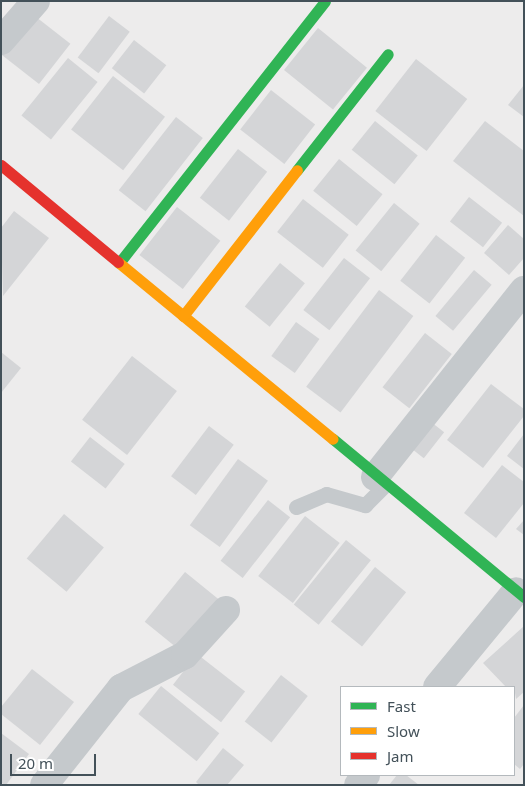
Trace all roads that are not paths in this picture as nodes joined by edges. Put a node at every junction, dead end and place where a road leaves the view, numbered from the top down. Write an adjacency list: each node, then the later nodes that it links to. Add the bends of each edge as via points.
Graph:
1 (36, 1): 3 (street)
2 (326, 1): 6 (street)
3 (1, 41)
4 (388, 54): 8 (street)
5 (1, 165): 6 (street)
6 (119, 263): 8 (street)
7 (524, 290): 9 (street)
8 (183, 316): 9 (street)
9 (380, 481): 10 (lane, via 365,505 326,494); 11 (street)
10 (296, 507)
11 (520, 594): 13 (street)
12 (226, 610): 14 (street, via 185,655 121,688)
13 (438, 686)
14 (44, 785)

